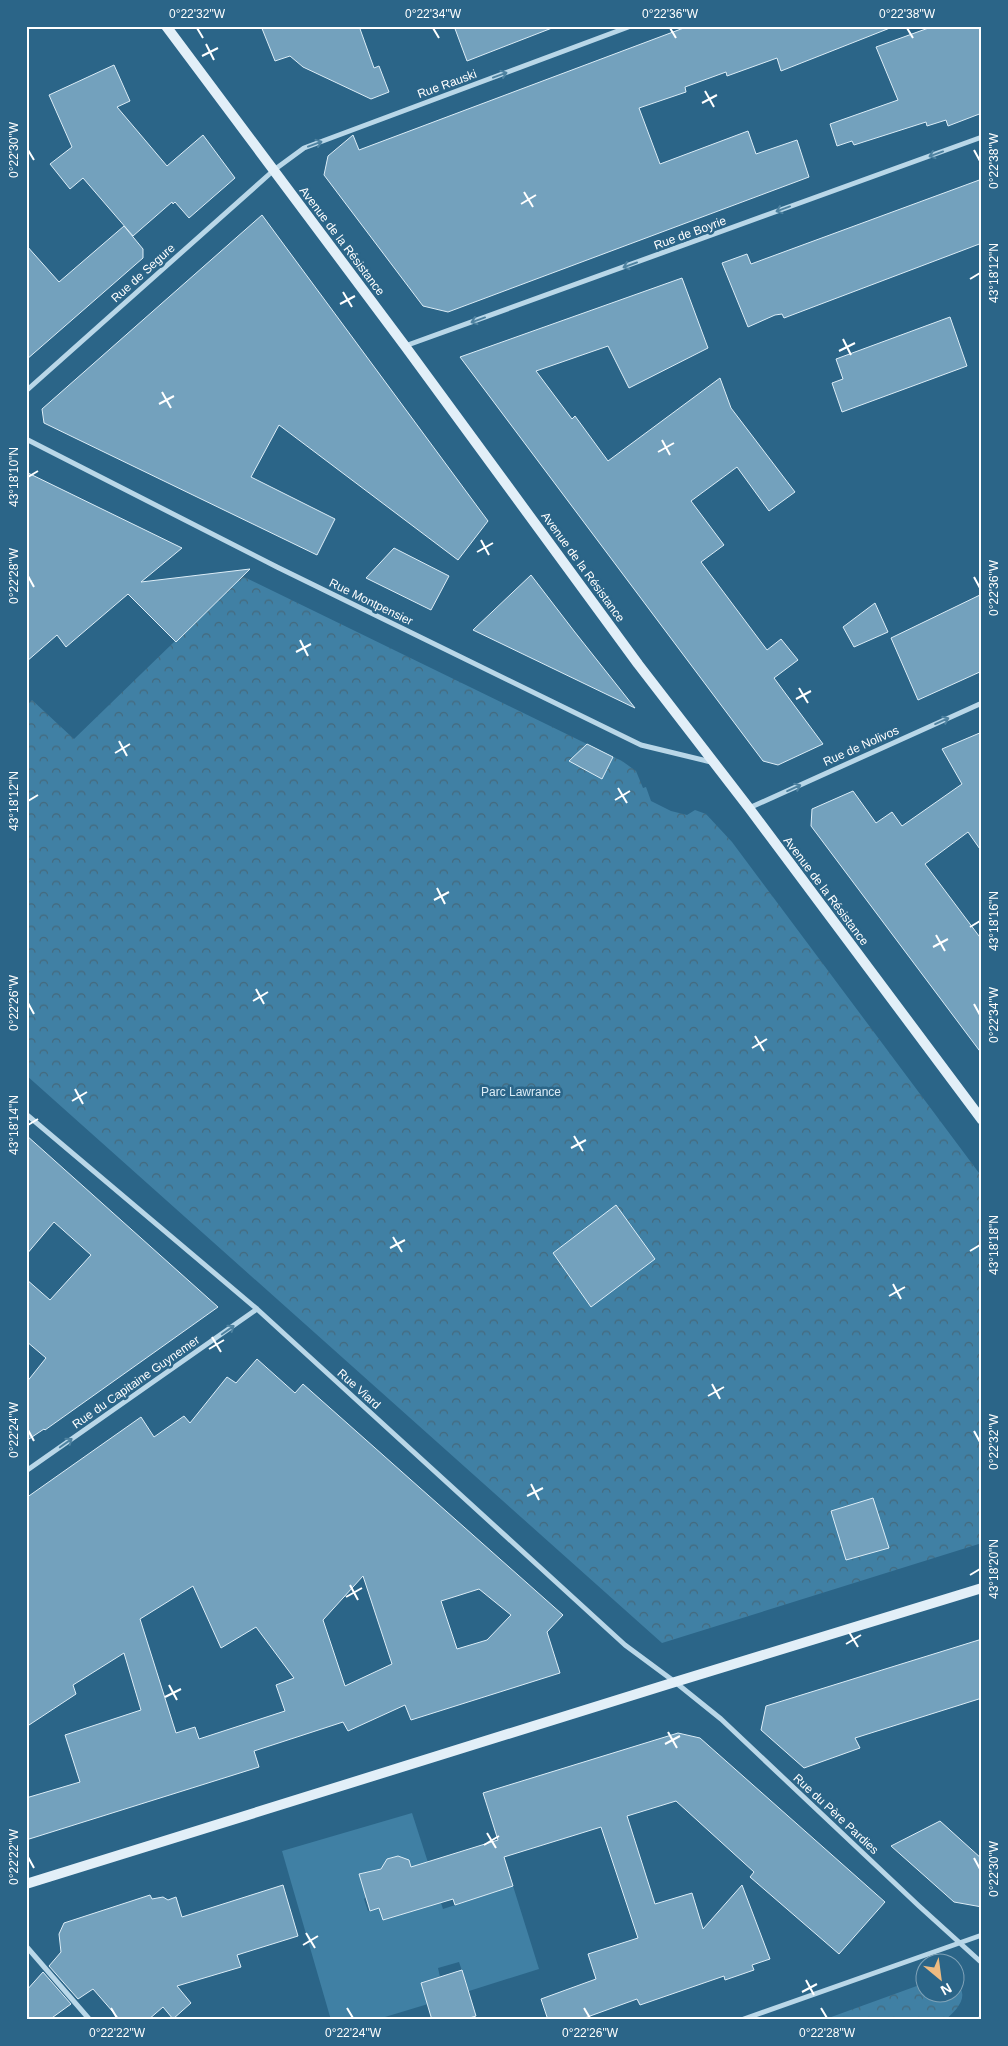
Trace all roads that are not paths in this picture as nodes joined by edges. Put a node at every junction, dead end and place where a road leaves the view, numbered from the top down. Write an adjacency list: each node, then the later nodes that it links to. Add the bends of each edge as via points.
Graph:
1 (166, 26): 4 (street, Avenue de la Résistance)
2 (631, 26): 4 (street, Rue Rauski, one-way to 2, via 304,148)
3 (982, 137): 5 (street, Rue de Boyrie, one-way to 5)
4 (274, 170): 5 (street, Avenue de la Résistance); 6 (street, Rue de Segure)
5 (405, 346): 9 (street, Avenue de la Résistance)
6 (26, 391)
7 (26, 439): 9 (street, Rue Montpensier, via 276,567 641,745)
8 (982, 703): 10 (street, Rue de Nolivos, one-way to 8)
9 (714, 763): 10 (street, Avenue de la Résistance)
10 (750, 808): 12 (street, Avenue de la Résistance)
11 (26, 1114): 13 (street, Rue Viard)
12 (982, 1120)
13 (257, 1309): 14 (street, Rue du Capitaine Guynemer, one-way to 13); 16 (street, Rue Viard, via 625,1645)
14 (26, 1471)
15 (982, 1588): 16 (street)
16 (675, 1682): 17 (street); 19 (street, Rue du Père Pardies, via 721,1719)
17 (26, 1884)
18 (982, 1935): 19 (street)
19 (959, 1942): 21 (street, Rue du Père Pardies); 23 (street)
20 (26, 1946): 22 (street)
21 (982, 1963)
22 (90, 2020)
23 (741, 2020)

